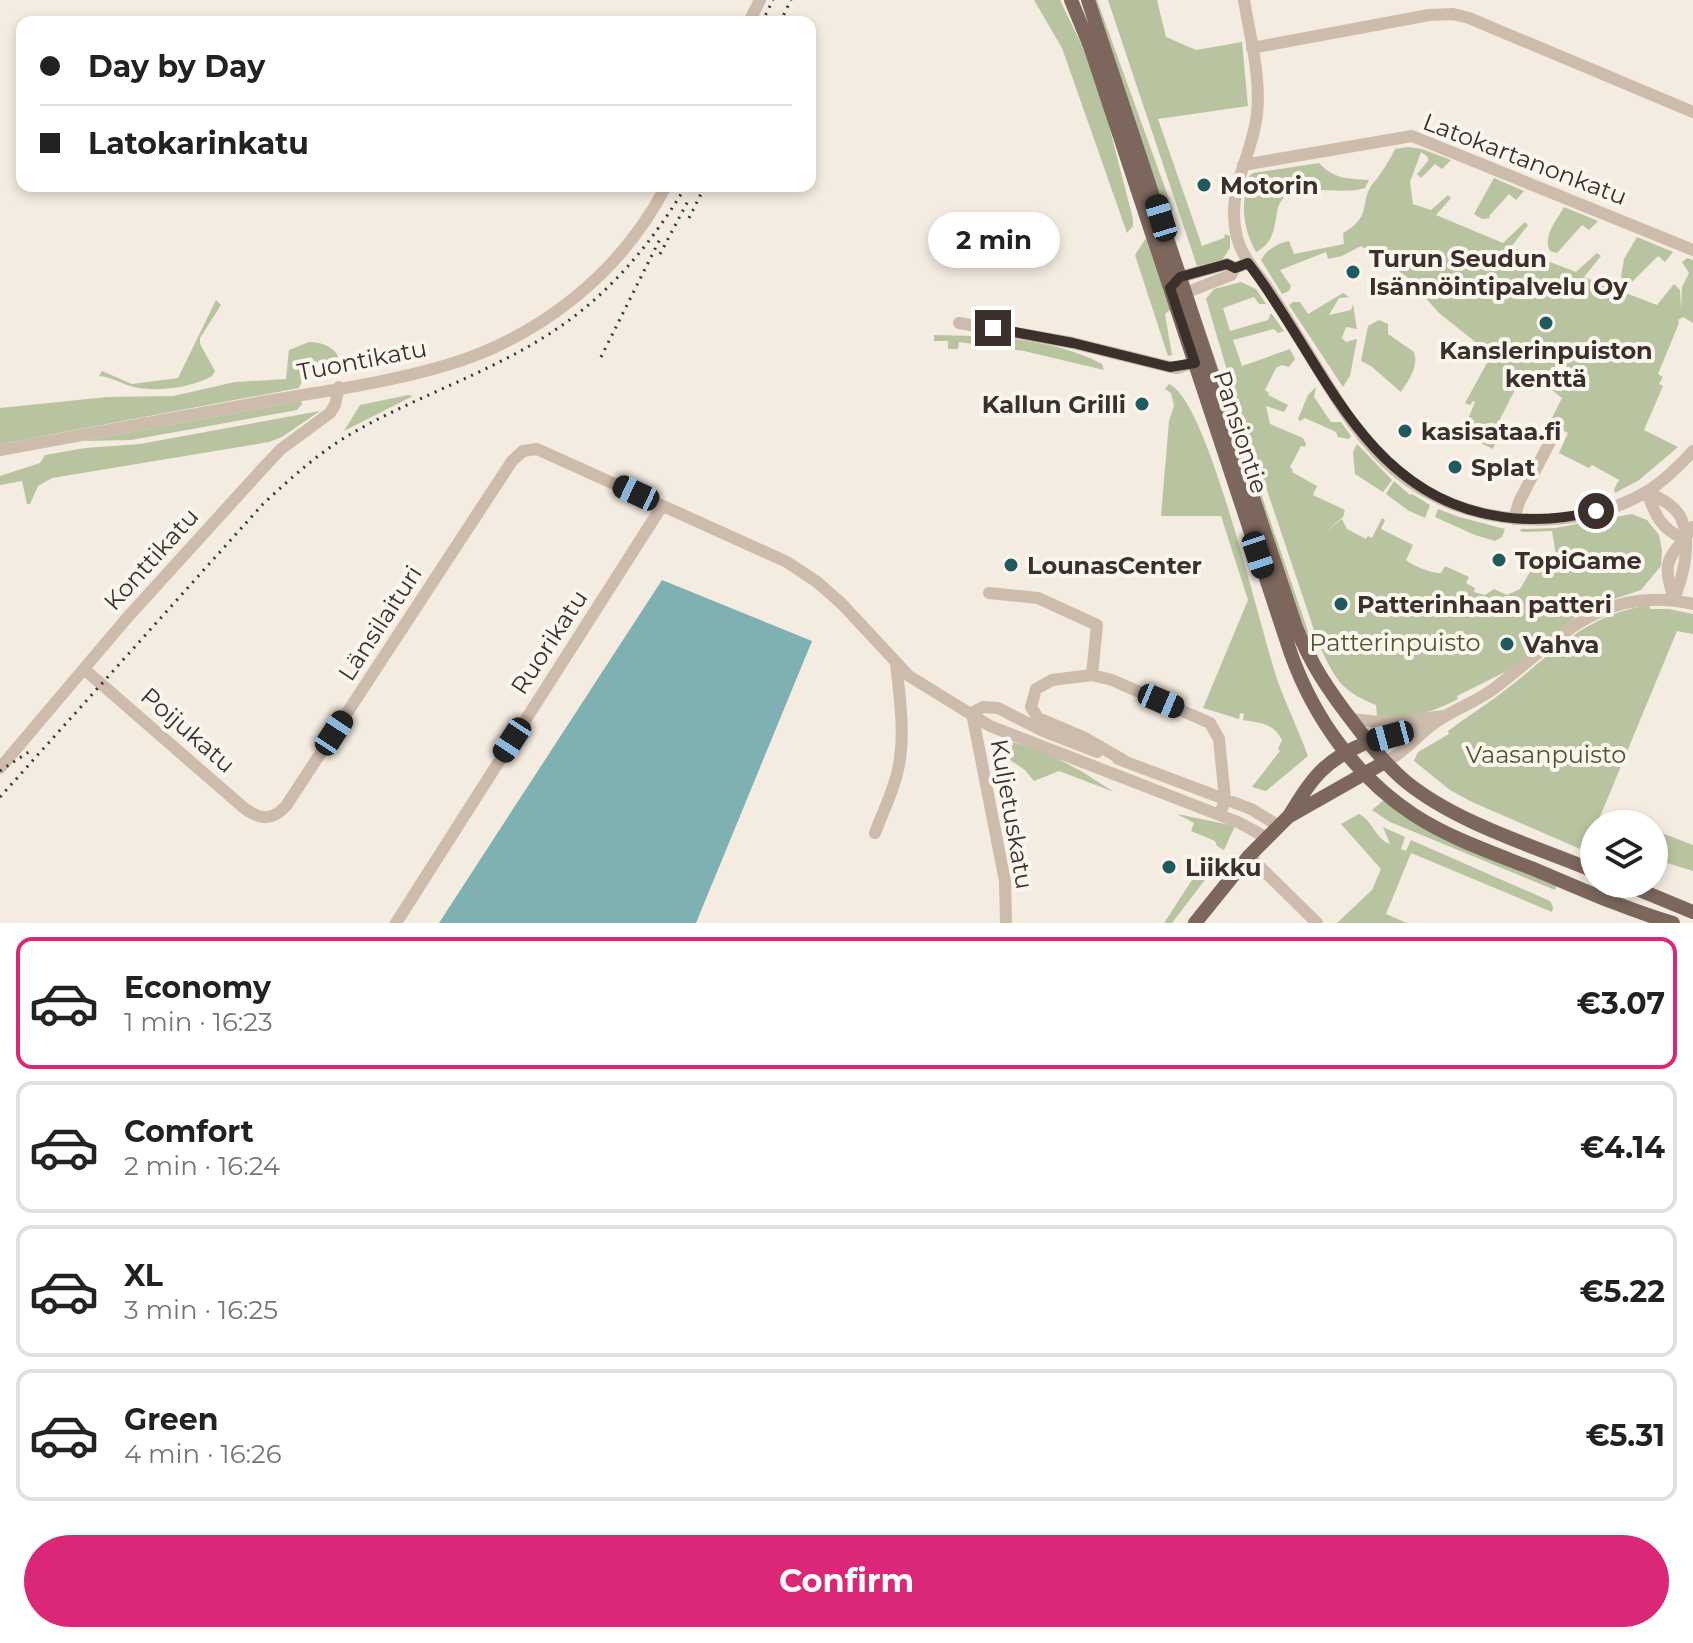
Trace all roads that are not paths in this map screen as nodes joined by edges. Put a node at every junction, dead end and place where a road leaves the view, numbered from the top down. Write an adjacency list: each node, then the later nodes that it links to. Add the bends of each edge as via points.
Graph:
1 (1071, 0): 10 (main road, Pansiontie)
2 (1088, 0): 10 (main road, Pansiontie)
3 (1244, 0): 4 (street)
4 (1252, 48): 5 (street, via 1453,14); 6 (street, via 1257,116)
5 (1693, 112)
6 (1243, 165): 8 (street, Latokartanonkatu, via 1412,136); 9 (street, via 1234,215)
7 (662, 192): 13 (street, Tuontikatu, via 635,237 606,270 536,324 462,360)
8 (1693, 250)
9 (1248, 263): 10 (street, via 1231,275); 19 (street, via 1355,425 1388,463 1452,504)
10 (1178, 286): 12 (main road, Pansiontie)
11 (959, 323): 12 (street, via 1170,367)
12 (1201, 361): 30 (main road, Pansiontie, via 1302,642 1326,688); 33 (main road, Pansiontie, via 1295,665 1317,712)
13 (339, 387): 15 (street, Tuontikatu); 26 (street, Konttikatu, via 330,413 272,458)
14 (1556, 430): 19 (street)
15 (0, 450)
16 (1693, 451): 17 (street)
17 (1647, 492): 19 (street, via 1568,517); 21 (street, via 1655,517 1668,532); 21 (street, via 1681,518)
18 (662, 506): 25 (street, via 808,576); 40 (street, Länsilaituri, via 546,453 528,449 512,461 286,806); 48 (street, Ruorikatu)
19 (1514, 519)
20 (1693, 527): 21 (street)
21 (1684, 539): 23 (street, via 1667,567)
22 (989, 593): 27 (street, via 1038,598 1097,625)
23 (1674, 599): 24 (street); 29 (street, via 1652,597 1595,613 1488,693)
24 (1693, 604)
25 (896, 663): 28 (street, via 916,681); 42 (street, via 900,756)
26 (84, 669): 36 (street, Konttikatu); 40 (street, Poijukatu, via 244,808)
27 (1092, 675): 34 (street, via 1039,686 1033,711); 38 (street, via 1214,727)
28 (972, 713): 34 (street, via 998,708); 39 (street, via 998,730); 49 (street, Kuljetuskatu, via 1005,881)
29 (1447, 715): 30 (street, via 1388,723); 31 (street)
30 (1351, 719): 32 (main road, Pansiontie)
31 (1431, 726): 32 (street); 35 (street, via 1403,753)
32 (1368, 742): 33 (main road); 35 (main road, Pansiontie)
33 (1345, 751): 37 (main road, Pansiontie); 41 (main road, via 1313,777)
34 (1123, 760): 38 (street)
35 (1385, 762): 37 (main road); 45 (main road, Pansiontie, via 1447,808)
36 (0, 768)
37 (1365, 774): 41 (main road); 52 (main road, Pansiontie, via 1407,811 1447,832 1602,899)
38 (1225, 799): 39 (street); 41 (street)
39 (1220, 815): 43 (street)
40 (267, 818)
41 (1284, 822): 43 (main road)
42 (875, 833)
43 (1267, 838): 44 (main road)
44 (1249, 856): 50 (main road); 51 (street)
45 (1580, 865)
46 (1659, 898): 47 (main road)
47 (1693, 912)
48 (396, 923)
49 (1006, 923)
50 (1195, 923)
51 (1317, 923)
52 (1673, 923)

